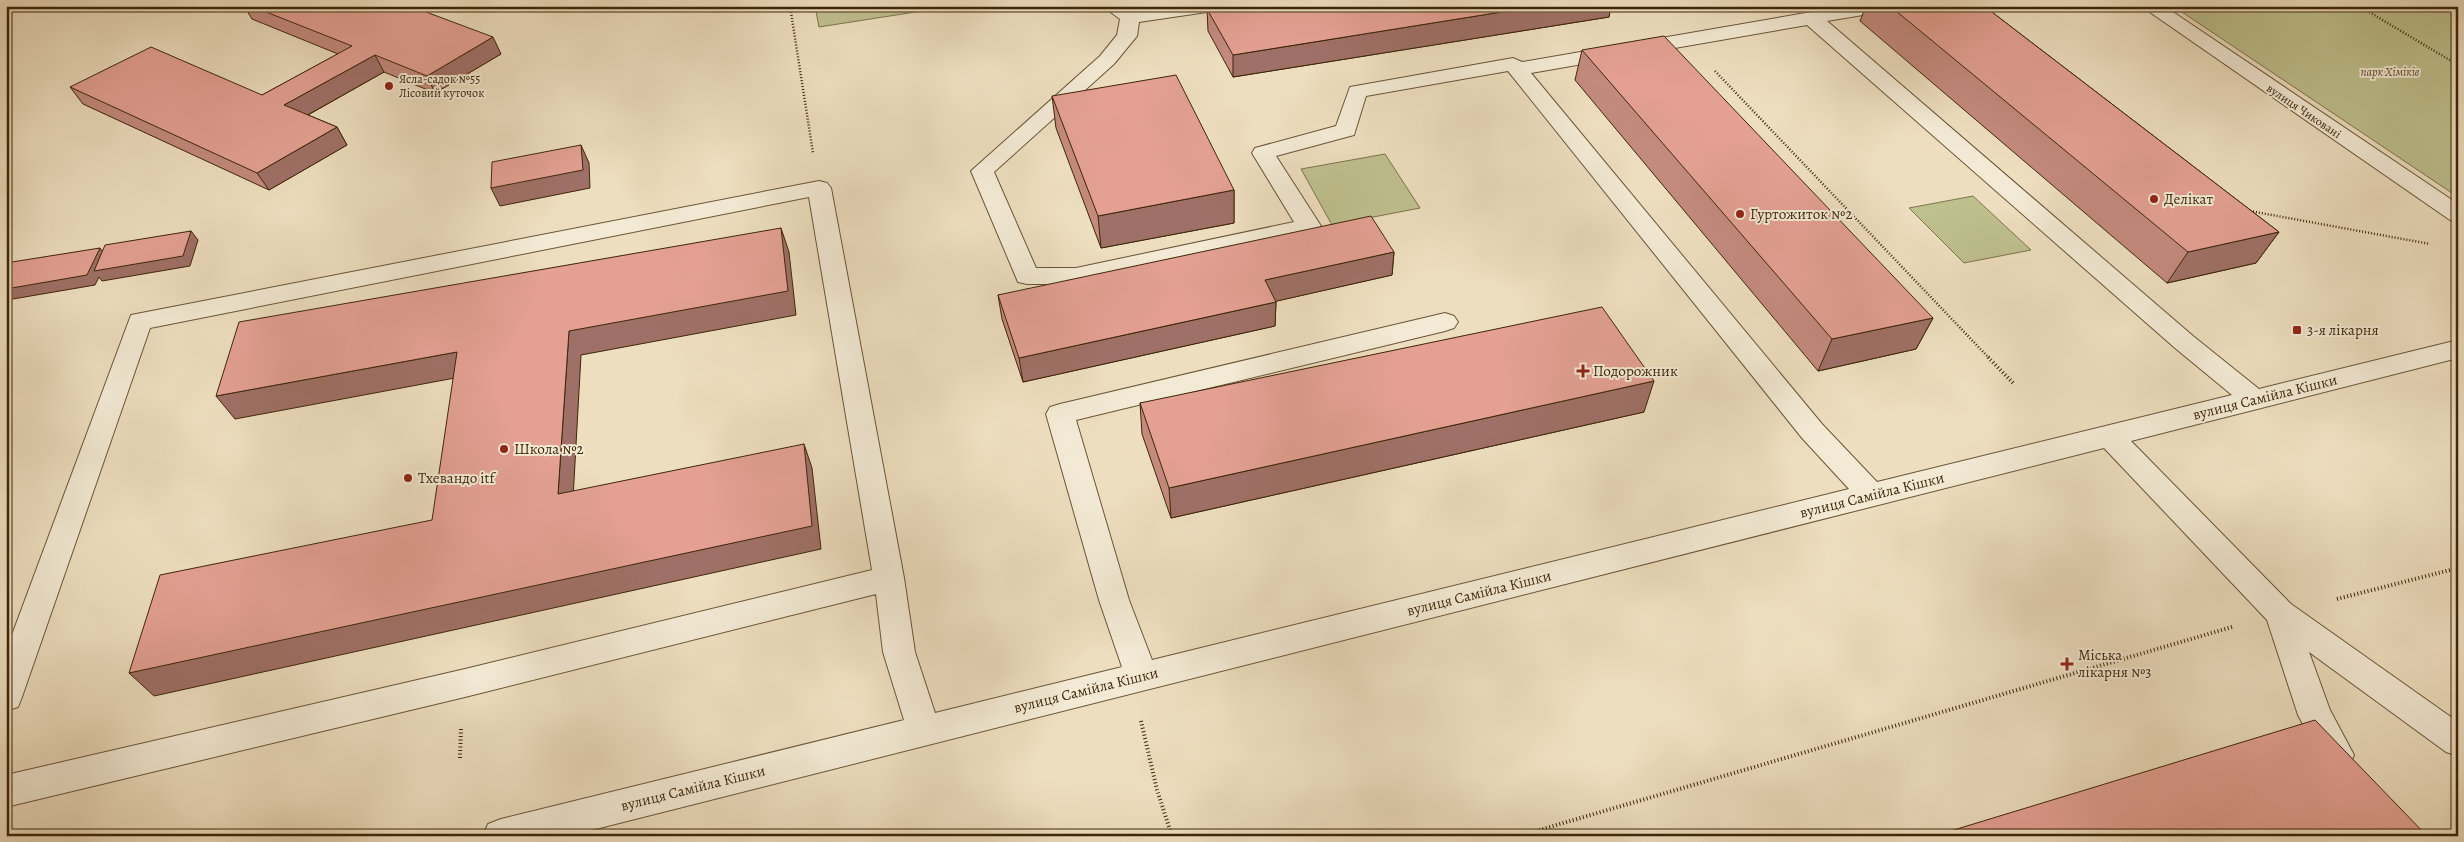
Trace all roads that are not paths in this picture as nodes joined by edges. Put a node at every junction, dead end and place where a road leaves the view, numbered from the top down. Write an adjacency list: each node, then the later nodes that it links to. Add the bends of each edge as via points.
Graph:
1 (1207, 6): 4 (street)
2 (1881, 6): 5 (street)
3 (2150, 6): 7 (street, вулиця Чиковані)
4 (1121, 12): 6 (street, via 1127,36 1107,60 982,171 1027,276 1076,276 1309,226 1263,153 1346,130 1357,91 1513,64)
5 (1811, 18): 6 (street); 10 (street)
6 (1517, 69): 12 (street, via 1812,431)
7 (2458, 215)
8 (1445, 322): 15 (street, via 1060,414)
9 (2458, 349): 10 (street, вулиця Самійла Кішки)
10 (2255, 400): 11 (street, вулиця Самійла Кішки)
11 (2110, 436): 12 (street, вулиця Самійла Кішки); 14 (street)
12 (1872, 495): 15 (street, вулиця Самійла Кішки)
13 (890, 578): 16 (street, via 819,188 140,321); 17 (street, via 899,652); 20 (street, via 465,683)
14 (2280, 614): 18 (street); 19 (street, via 2315,714 2335,752)
15 (1136, 678): 17 (street, вулиця Самійла Кішки)
16 (6, 697)
17 (924, 730): 21 (street, вулиця Самійла Кішки)
18 (2458, 741)
19 (2355, 774)
20 (6, 791)
21 (501, 836)

